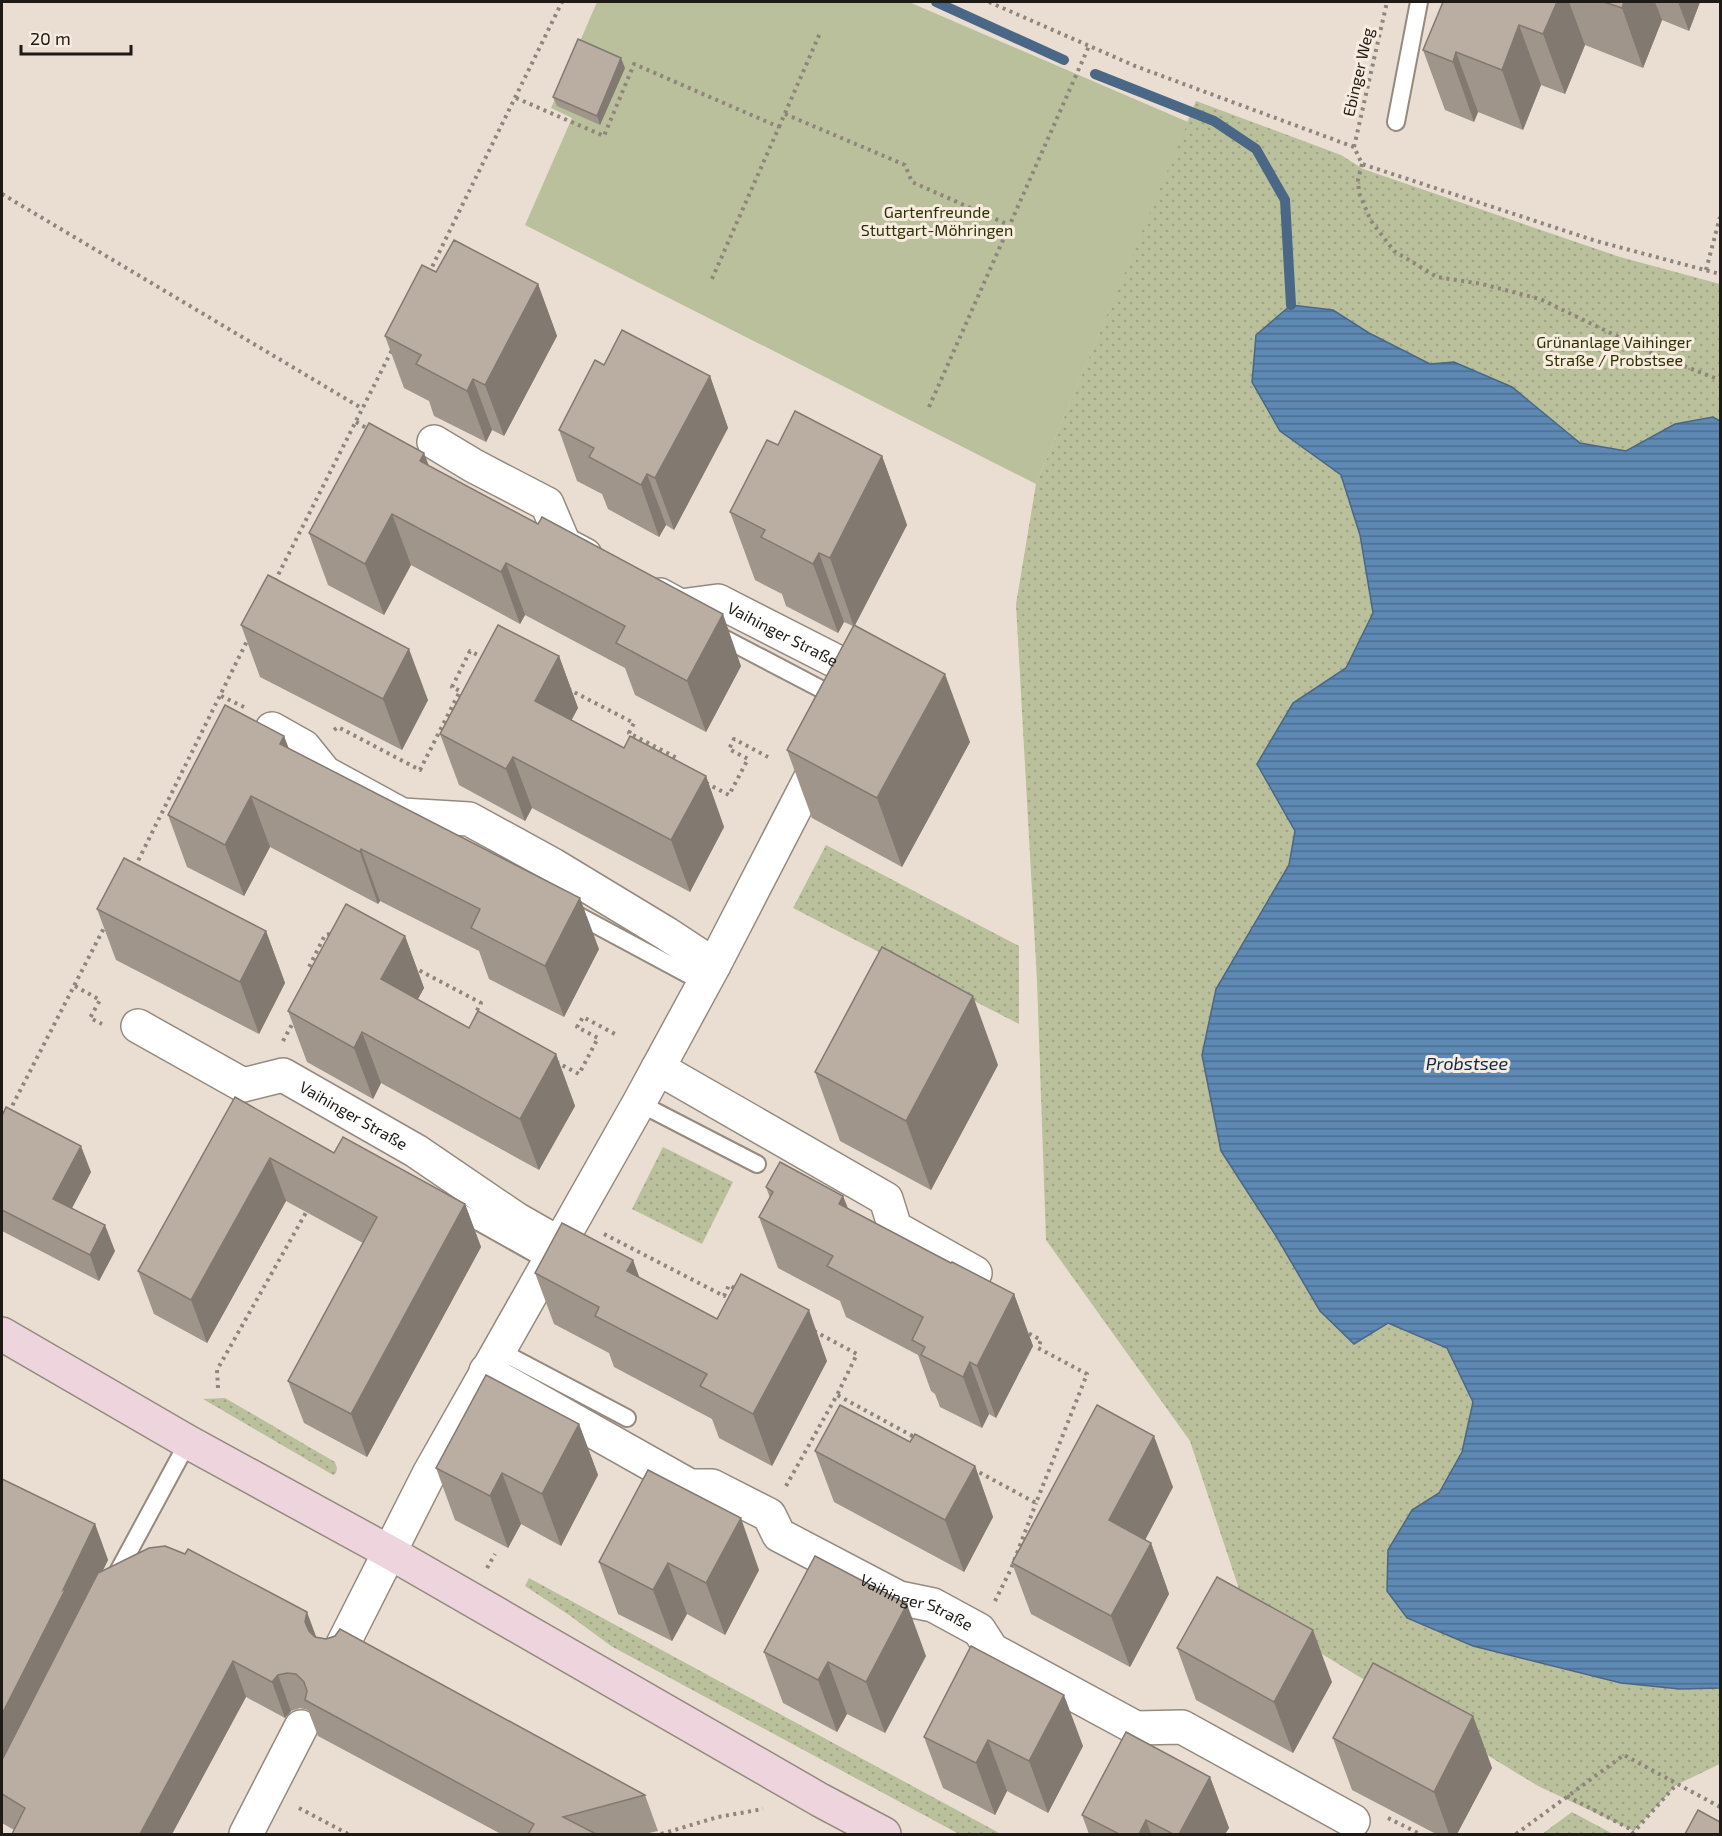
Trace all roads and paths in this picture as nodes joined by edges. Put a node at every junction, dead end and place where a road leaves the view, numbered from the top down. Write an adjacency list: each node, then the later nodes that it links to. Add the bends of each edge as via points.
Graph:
1 (562, 2): 7 (path)
2 (989, 2): 6 (path)
3 (1387, 2): 11 (path, Ebinger Weg)
4 (1419, 2): 9 (lane)
5 (820, 33): 8 (path)
6 (1089, 46): 11 (path); 15 (path)
7 (515, 98): 10 (path, via 604,136 634,64); 18 (path)
8 (784, 114): 10 (path); 15 (path, via 904,165 912,182)
9 (1396, 122)
10 (779, 127): 19 (path)
11 (1354, 147): 12 (path)
12 (1362, 165): 16 (path, via 1596,241); 21 (path, via 1359,194 1371,221 1394,252 1437,277 1540,299 1656,355)
13 (2, 194): 23 (path)
14 (1720, 217): 16 (path)
15 (1009, 225): 22 (path)
16 (1706, 270): 17 (path)
17 (1720, 274)
18 (426, 280)
19 (711, 281)
20 (394, 345): 23 (path)
21 (1720, 380)
22 (929, 407)
23 (363, 409): 27 (path)
24 (434, 442): 25 (street, via 547,504 564,544)
25 (606, 566)
26 (638, 584): 32 (street, Vaihinger Straße, via 680,606 718,601 859,673)
27 (271, 590)
28 (706, 628): 32 (lane)
29 (251, 632): 38 (path)
30 (490, 661): 34 (path, via 470,651 452,687 460,691 420,770 338,728)
31 (565, 687): 36 (path, via 634,723 629,733 677,758)
32 (849, 703): 44 (street, Vaihinger Straße)
33 (272, 729): 34 (street)
34 (304, 747): 44 (street, via 325,773 402,815 469,819 553,865 667,934)
35 (768, 757): 37 (path, via 734,739 729,750 748,759 729,795)
36 (673, 766)
37 (701, 780)
38 (132, 872)
39 (552, 901): 44 (lane)
40 (111, 914): 53 (path)
41 (336, 933): 43 (path, via 325,934 309,967)
42 (408, 964): 46 (path, via 481,1002 475,1014)
43 (318, 972)
44 (709, 974): 50 (street, Vaihinger Straße)
45 (298, 1012): 51 (path, via 277,1052)
46 (485, 1019)
47 (138, 1026): 51 (street, Vaihinger Straße, via 243,1085)
48 (615, 1034): 49 (path, via 583,1017 578,1027 598,1038 579,1074)
49 (551, 1059)
50 (658, 1068): 52 (street, Vaihinger Straße); 58 (street, via 886,1199 896,1228)
51 (283, 1075): 57 (street, Vaihinger Straße, via 416,1151 516,1219)
52 (639, 1103): 54 (lane); 57 (street, Vaihinger Straße)
53 (6, 1116)
54 (757, 1164)
55 (438, 1199): 57 (lane)
56 (311, 1204): 64 (path, via 217,1370)
57 (562, 1241): 59 (path, via 724,1296 729,1285); 63 (street, Vaihinger Straße)
58 (975, 1273)
59 (739, 1290)
60 (808, 1327): 65 (path, via 857,1354)
61 (1020, 1329): 70 (path, via 1041,1340 1038,1348 1087,1374)
62 (2, 1334): 68 (main road)
63 (492, 1360): 66 (lane); 71 (street, Vaihinger Straße, via 690,1486 712,1486); 72 (street, Vaihinger Straße)
64 (218, 1388)
65 (837, 1395): 67 (path); 71 (path)
66 (627, 1418)
67 (921, 1441)
68 (188, 1442): 72 (main road); 73 (lane)
69 (963, 1464): 70 (path)
70 (1036, 1503): 74 (path)
71 (769, 1515): 82 (street, Vaihinger Straße, via 779,1535 899,1598 933,1605 979,1630 992,1650 1136,1728 1182,1727)
72 (389, 1552): 75 (street, Vaihinger Straße); 80 (main road)
73 (108, 1591)
74 (995, 1601)
75 (337, 1656)
76 (301, 1727): 78 (street)
77 (1676, 1785): 79 (path, via 1624,1755); 81 (path); 83 (path)
78 (268, 1791): 84 (street); 85 (path)
79 (1567, 1796): 83 (path); 88 (path)
80 (820, 1800): 86 (path, via 718,1817); 87 (main road)
81 (1720, 1807)
82 (1353, 1821)
83 (1633, 1833)
84 (246, 1834)
85 (348, 1834)
86 (662, 1834)
87 (884, 1834)
88 (1516, 1834)

